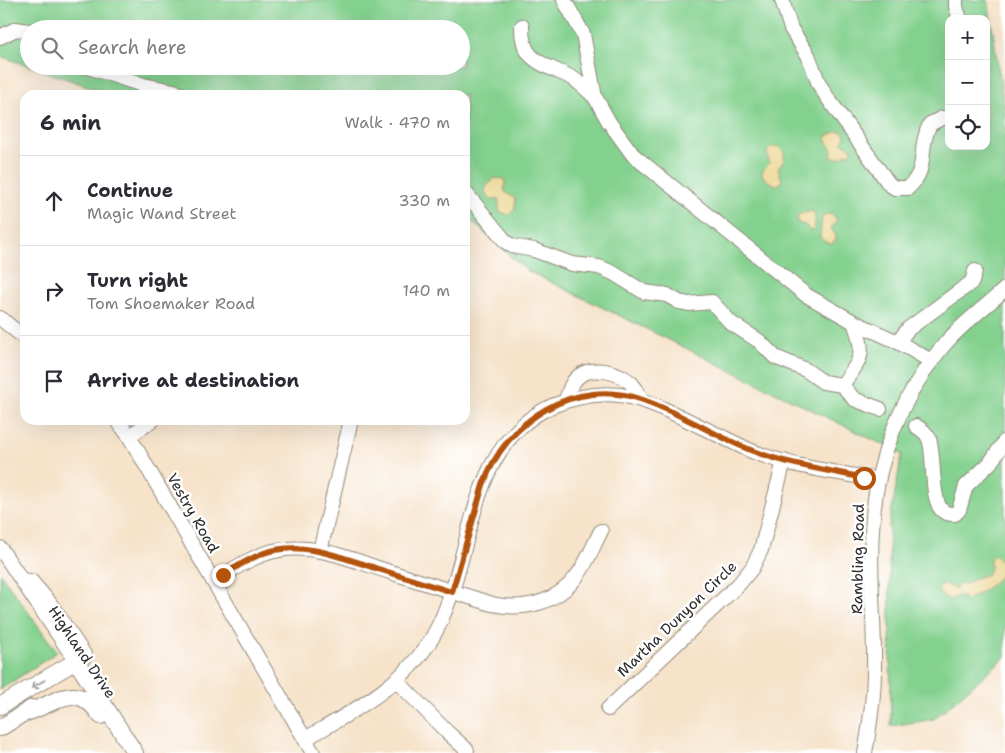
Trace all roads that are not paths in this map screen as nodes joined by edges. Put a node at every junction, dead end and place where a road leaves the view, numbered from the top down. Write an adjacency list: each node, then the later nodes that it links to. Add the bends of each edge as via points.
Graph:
1 (564, 0): 10 (street, via 583,34)
2 (782, 0): 11 (street, via 791,30 808,55 823,90 880,172 895,188 908,188 918,177 922,170 923,140 930,124)
3 (956, 0): 4 (street)
4 (959, 15)
5 (522, 26): 10 (street, via 521,40 532,58 576,80)
6 (20, 30): 7 (street)
7 (0, 37)
8 (114, 75): 9 (street)
9 (170, 90)
10 (595, 97): 16 (street, via 633,155 806,295)
11 (945, 118)
12 (470, 198): 20 (street, via 512,246 572,264 599,267 644,292 667,295 679,302 712,302 731,323 759,341 775,357 806,370 824,382)
13 (975, 271): 18 (street, via 972,282 908,329)
14 (1005, 289): 19 (street, Rambling Road, via 957,330)
15 (0, 318): 17 (street)
16 (854, 322): 18 (street); 20 (street, via 862,352)
17 (20, 334)
18 (898, 342): 19 (street)
19 (931, 361): 31 (street, Rambling Road, via 897,421)
20 (842, 385): 23 (street, via 854,398)
21 (566, 400): 22 (street, via 608,394); 22 (street, via 579,375 594,370 622,378 631,384); 36 (street, via 526,422 493,461)
22 (642, 400): 30 (street, via 750,450)
23 (880, 410)
24 (121, 425): 28 (street, Vestry Road)
25 (146, 425): 28 (street)
26 (350, 425): 34 (street)
27 (916, 426): 29 (street, via 929,439 939,506 948,513 955,514 959,510 966,486 990,463)
28 (129, 436): 35 (street, Vestry Road)
29 (1005, 441)
30 (784, 461): 31 (street); 41 (street, Martha Dunyon Circle, via 761,550 752,568)
31 (878, 480): 50 (street, Rambling Road, via 872,538 874,690)
32 (601, 531): 36 (street, via 578,575 562,591 544,602 523,607 503,606)
33 (0, 548): 37 (street, Highland Drive, via 49,602)
34 (320, 551): 35 (street, via 292,548 268,552); 36 (street)
35 (213, 581): 44 (street, Vestry Road)
36 (452, 592): 39 (street, via 431,638)
37 (80, 658): 38 (main road, Highland Drive); 40 (main road, one-way to 40); 48 (main road, Highland Drive, via 126,719)
38 (85, 676): 42 (main road); 47 (main road, Highland Drive)
39 (397, 681): 44 (street, via 361,707); 45 (street)
40 (0, 706)
41 (608, 709)
42 (23, 714): 43 (main road); 46 (main road, via 69,696 82,697 94,706)
43 (0, 728)
44 (305, 739): 49 (street, Vestry Road)
45 (467, 750)
46 (129, 753)
47 (136, 753)
48 (143, 753)
49 (313, 753)
50 (865, 753)

